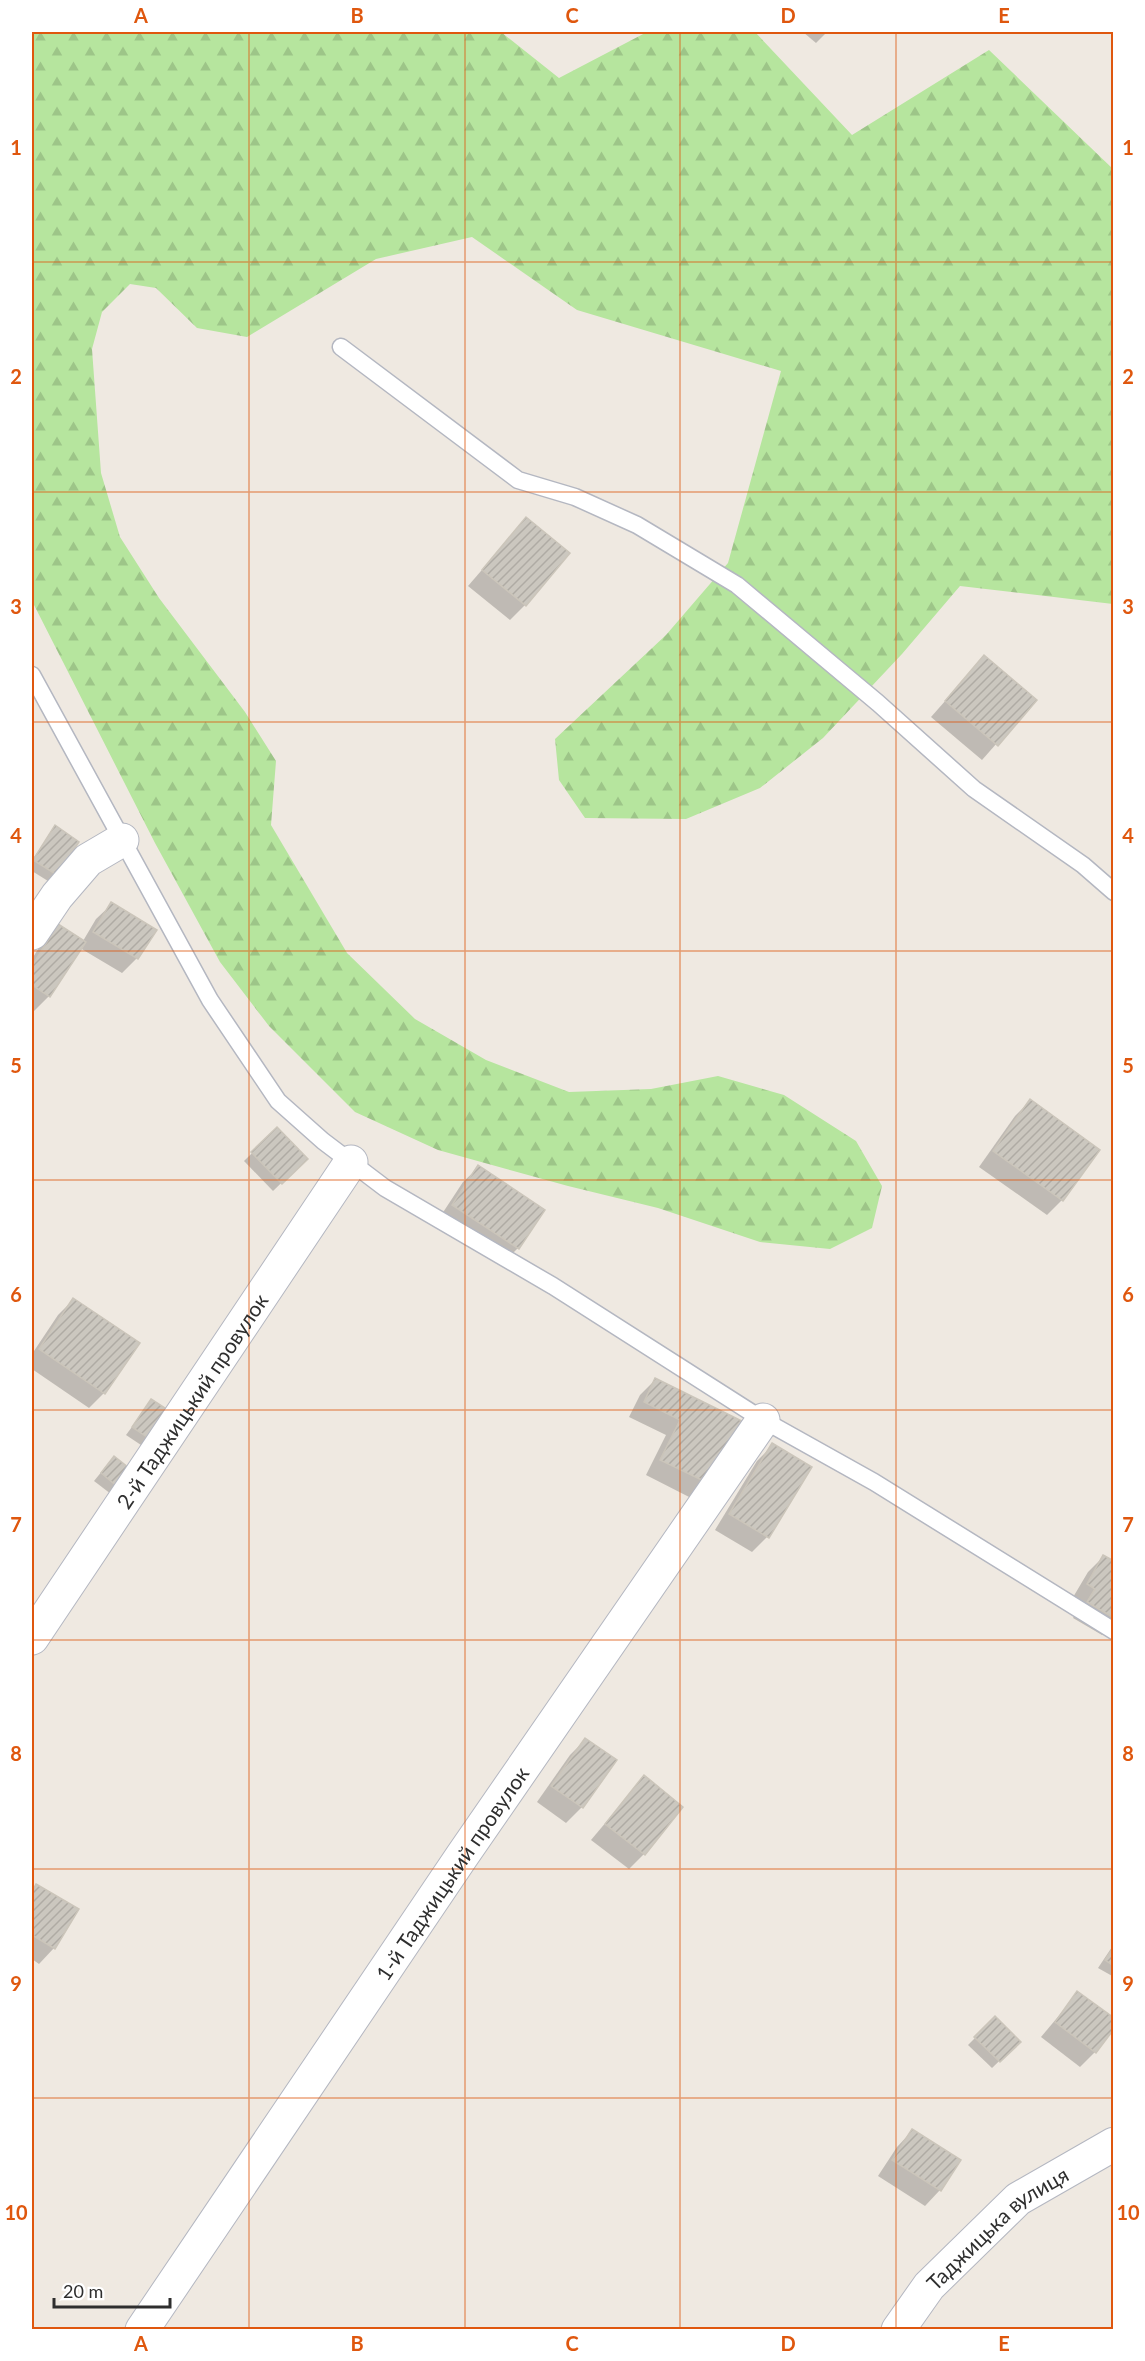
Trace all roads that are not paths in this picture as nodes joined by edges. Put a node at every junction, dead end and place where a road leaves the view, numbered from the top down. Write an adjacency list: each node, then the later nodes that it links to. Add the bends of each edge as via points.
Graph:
1 (341, 347): 4 (lane, via 518,480 575,497 637,525 737,585 975,789 1083,865)
2 (32, 675): 3 (lane)
3 (122, 840): 5 (street, via 88,860); 6 (lane, via 210,1000 278,1101)
4 (1113, 892)
5 (32, 933)
6 (351, 1162): 7 (lane, via 385,1188 553,1286); 9 (street, 2-й Таджицький провулок)
7 (763, 1420): 8 (lane, via 874,1482); 11 (street, 1-й Таджицький провулок, via 455,1866)
8 (1113, 1631)
9 (32, 1638)
10 (1113, 2144): 12 (street, Таджицька вулиця, via 1018,2199 929,2286)
11 (142, 2330)
12 (898, 2330)

